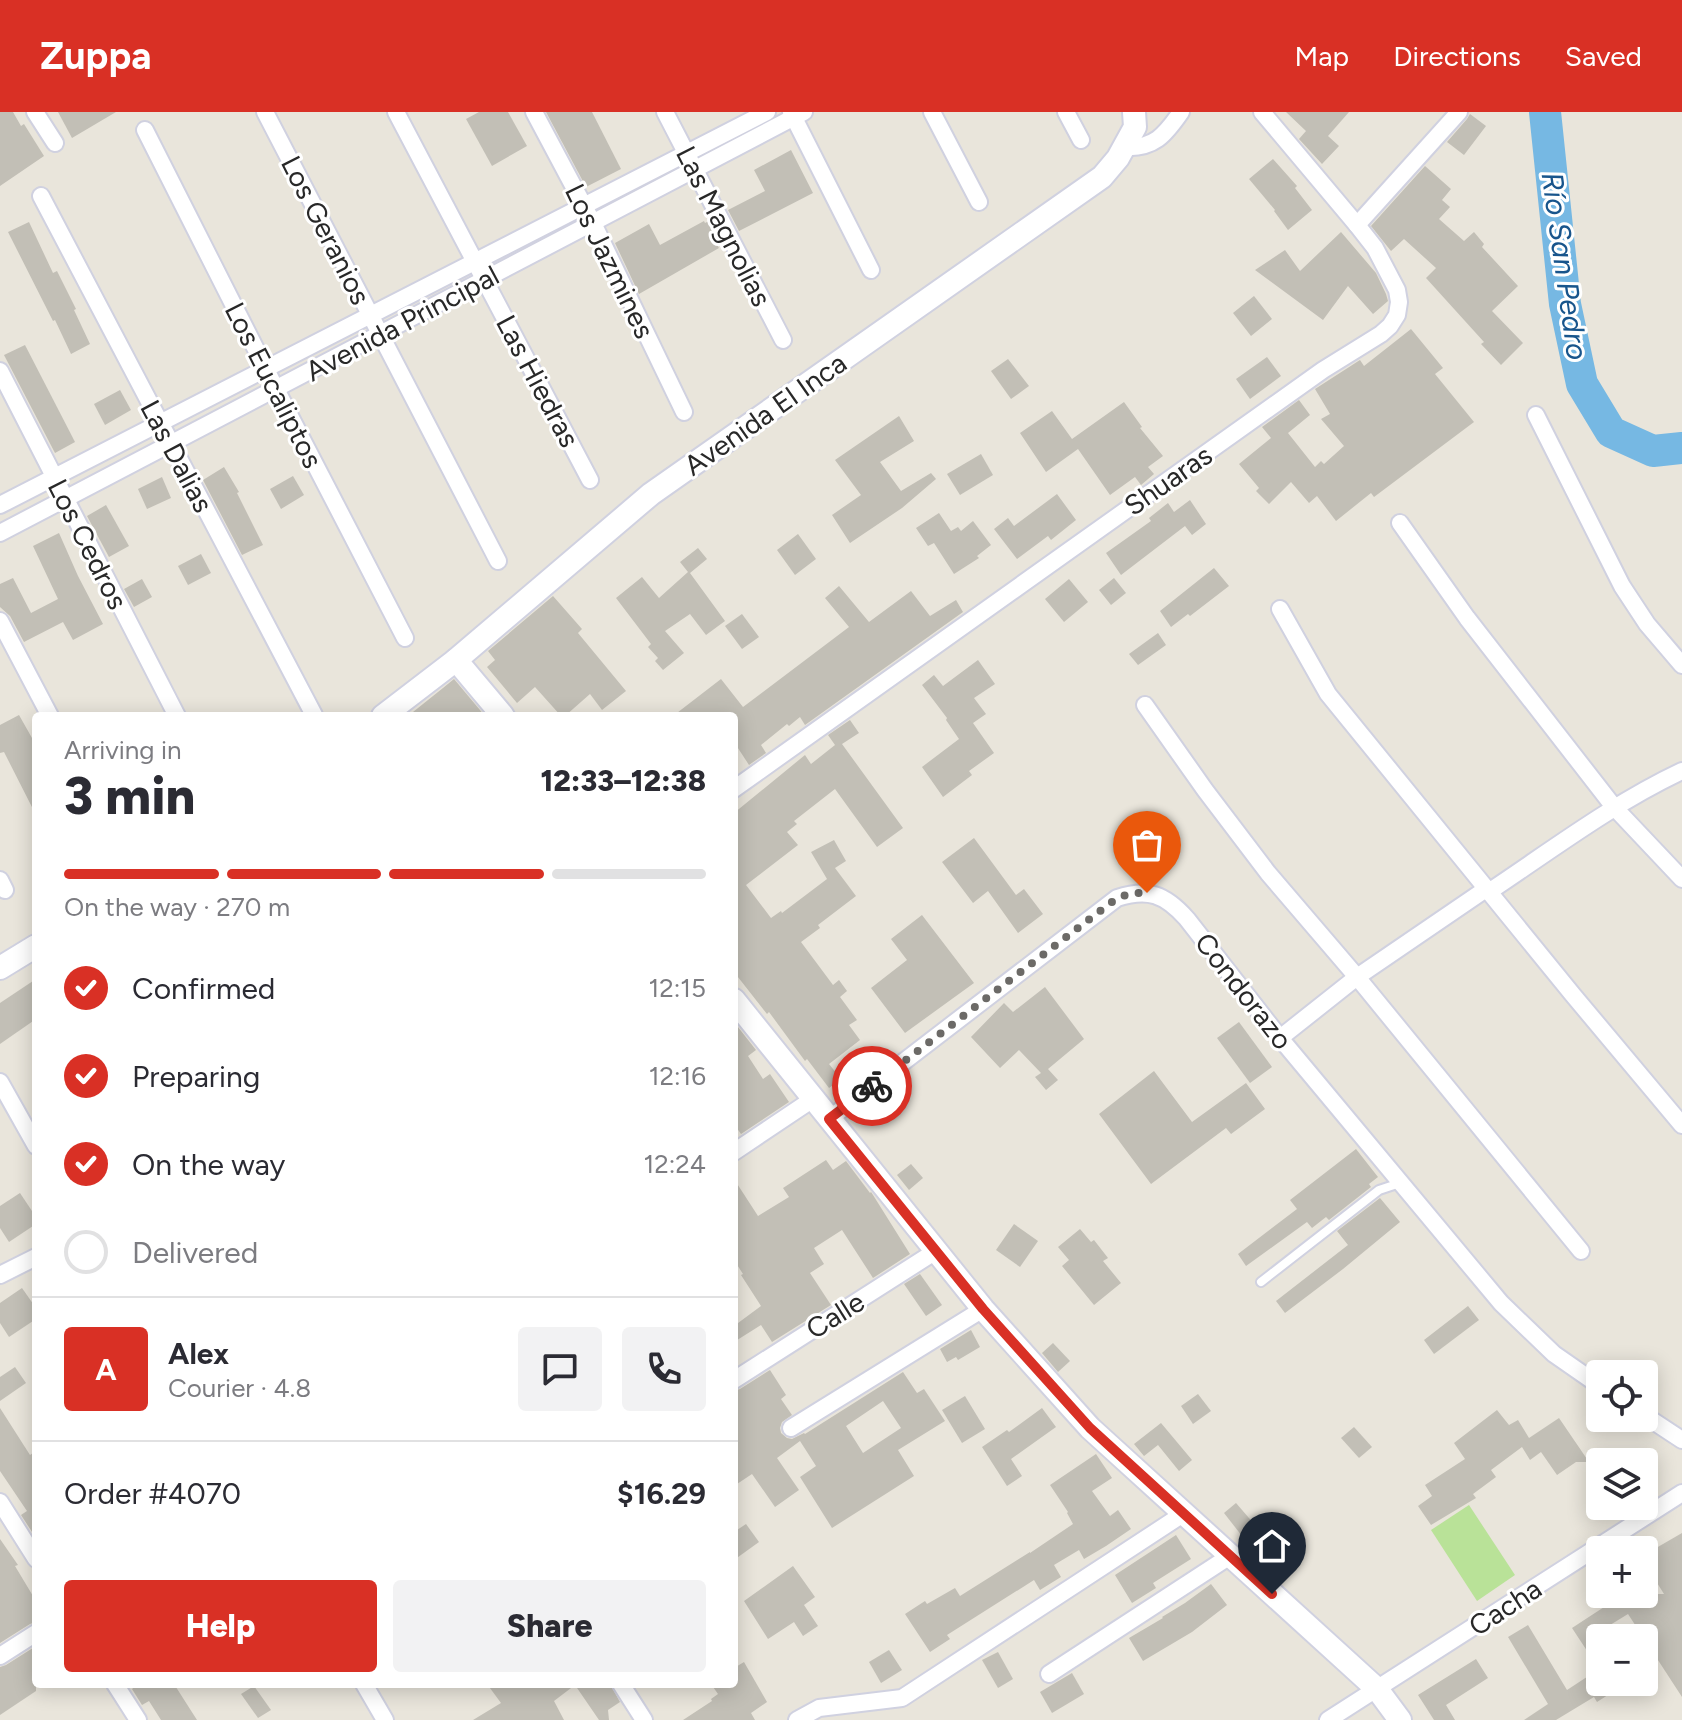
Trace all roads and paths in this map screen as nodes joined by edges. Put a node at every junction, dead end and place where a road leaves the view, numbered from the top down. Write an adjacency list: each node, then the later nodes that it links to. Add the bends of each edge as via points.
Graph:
1 (35, 112): 16 (street)
2 (265, 112): 28 (street, Los Geranios)
3 (396, 112): 25 (street, Las Hiedras)
4 (534, 112): 22 (street, Los Jazmines)
5 (665, 112): 18 (street, Las Magnolias)
6 (767, 112): 18 (street, Avenida Principal)
7 (932, 112): 21 (street)
8 (1066, 112): 15 (street)
9 (1134, 112): 17 (street, Avenida El Inca, via 1135,127)
10 (1181, 112): 17 (street, via 1156,141)
11 (1262, 112): 24 (street, Shuaras)
12 (1459, 112): 24 (street)
13 (796, 114): 19 (street, Avenida Principal); 26 (street)
14 (145, 130): 31 (street, Los Eucaliptos)
15 (1081, 140)
16 (55, 143)
17 (1124, 147): 48 (street, Avenida El Inca, via 1102,177 651,494)
18 (687, 153): 19 (street, Las Magnolias); 22 (street, Avenida Principal)
19 (695, 169): 23 (street, Avenida Principal); 30 (street, Las Magnolias)
20 (41, 196): 36 (street, Las Dalias)
21 (979, 202)
22 (584, 206): 23 (street, Los Jazmines); 25 (street, Avenida Principal)
23 (593, 223): 27 (street, Avenida Principal); 34 (street, Los Jazmines)
24 (1357, 225): 57 (street, Shuaras, via 1397,290 1397,315 1390,326)
25 (475, 262): 27 (street, Las Hiedras); 28 (street, Avenida Principal)
26 (871, 270)
27 (485, 279): 29 (street, Avenida Principal); 39 (street, Las Hiedras)
28 (370, 315): 29 (street, Los Geranios); 31 (street, Avenida Principal)
29 (380, 334): 33 (street, Avenida Principal); 44 (street, Los Geranios)
30 (783, 340)
31 (266, 369): 33 (street, Los Eucaliptos); 36 (street, Avenida Principal)
32 (0, 371): 38 (street, Los Cedros)
33 (276, 389): 37 (street, Avenida Principal); 47 (street, Los Eucaliptos)
34 (684, 412)
35 (1536, 415): 49 (street, via 1622,586)
36 (160, 423): 37 (street, Las Dalias); 38 (street, Avenida Principal)
37 (171, 444): 40 (street, Avenida Principal); 53 (street, Las Dalias)
38 (54, 477): 40 (street, Los Cedros); 41 (street, Avenida Principal)
39 (590, 480)
40 (65, 499): 43 (street, Avenida Principal); 52 (street, Los Cedros)
41 (0, 505)
42 (1400, 523): 58 (street)
43 (0, 533)
44 (498, 561)
45 (1280, 609): 60 (street, via 1328,694)
46 (0, 621): 51 (street)
47 (405, 638)
48 (456, 660): 54 (street, Avenida El Inca); 55 (street)
49 (1682, 665)
50 (1145, 705): 63 (street, via 1268,873)
51 (48, 712)
52 (175, 712)
53 (312, 712)
54 (388, 712)
55 (500, 712)
56 (1682, 771): 58 (street)
57 (738, 786)
58 (1614, 807): 59 (street); 60 (street)
59 (1682, 879)
60 (1486, 889): 63 (street); 69 (street)
61 (32, 948): 62 (street)
62 (0, 968)
63 (1357, 977): 65 (street); 74 (street)
64 (738, 1005): 67 (street)
65 (1280, 1038): 68 (street, Condorazo, via 1176,906 1163,897 1132,893 1117,898); 72 (street, Condorazo)
66 (0, 1082): 70 (street)
67 (813, 1099): 68 (street); 71 (street)
68 (829, 1119): 73 (street)
69 (1682, 1125)
70 (32, 1139)
71 (738, 1149)
72 (1401, 1183): 77 (lane, via 1379,1190); 79 (street, Condorazo, via 1520,1323)
73 (936, 1251): 78 (street); 80 (street, Calle)
74 (1581, 1251)
75 (32, 1259): 76 (street)
76 (0, 1275)
77 (1261, 1282)
78 (983, 1309): 82 (street); 86 (street, via 1090,1428)
79 (1586, 1376)
80 (738, 1377)
81 (1658, 1424): 83 (street)
82 (791, 1428)
83 (1682, 1440)
84 (1682, 1493): 95 (street, Cacha)
85 (0, 1502): 87 (street)
86 (1183, 1514): 88 (street); 99 (street, via 902,1698 819,1708)
87 (32, 1553)
88 (1230, 1556): 91 (street); 95 (street)
89 (32, 1636): 90 (street)
90 (0, 1656)
91 (1049, 1674)
92 (118, 1688): 96 (street)
93 (366, 1688): 97 (street)
94 (624, 1688): 98 (street)
95 (1377, 1689): 100 (street, Cacha); 101 (street)
96 (138, 1720)
97 (385, 1720)
98 (644, 1720)
99 (797, 1720)
100 (1328, 1720)
101 (1400, 1720)

